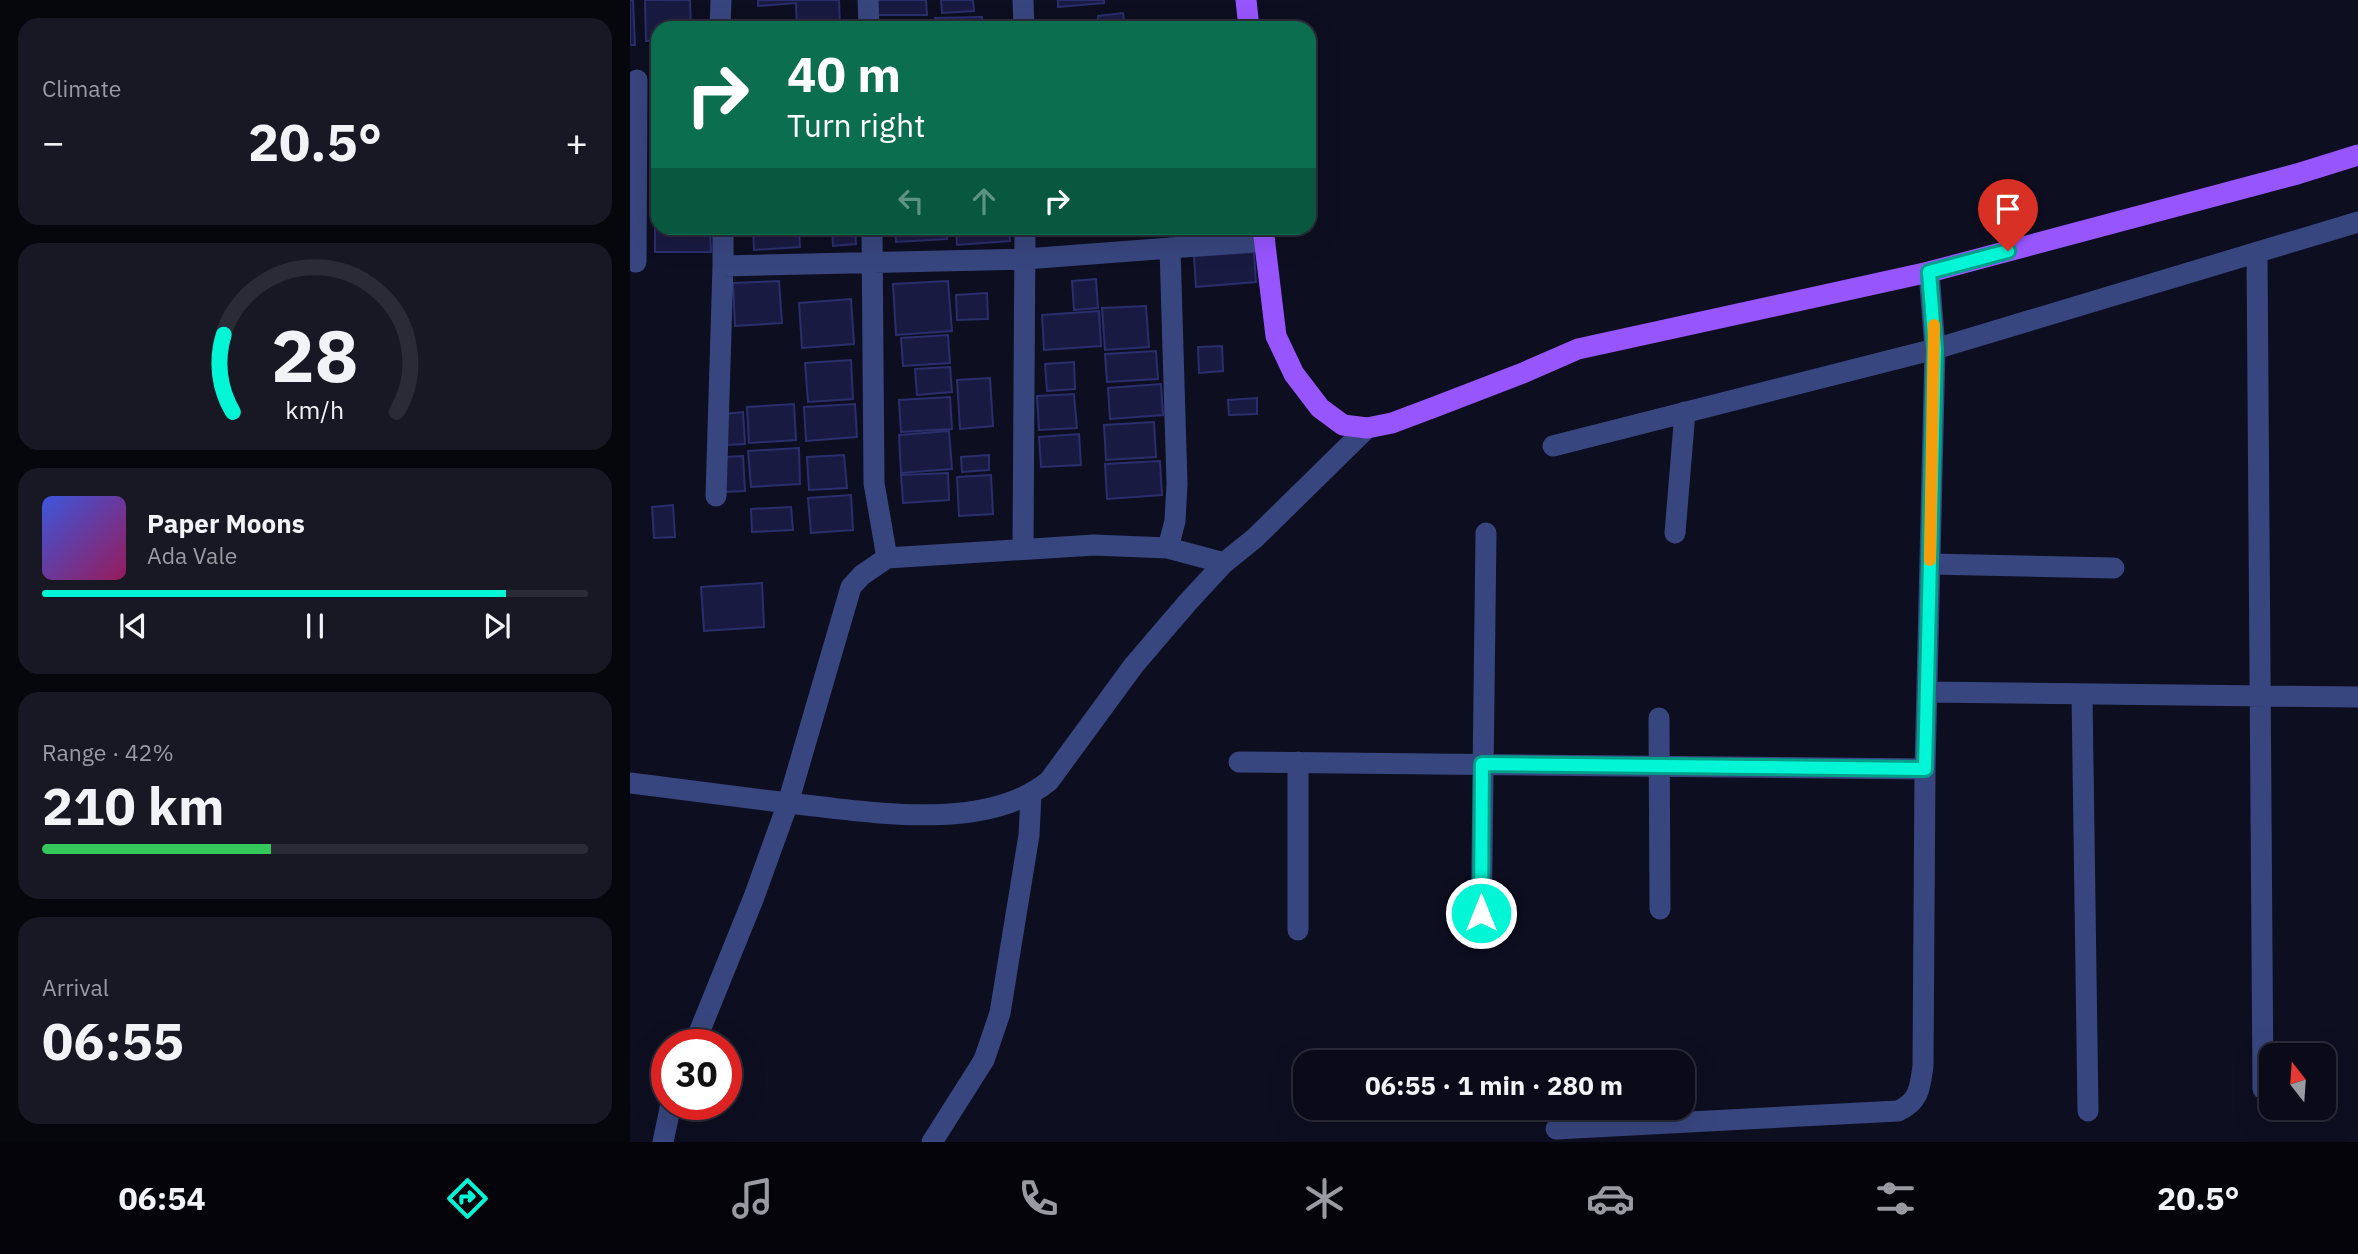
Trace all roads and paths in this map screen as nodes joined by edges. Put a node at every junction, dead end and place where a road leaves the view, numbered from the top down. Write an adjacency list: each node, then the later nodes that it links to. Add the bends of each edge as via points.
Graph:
1 (721, 0): 5 (street)
2 (868, 0): 6 (street)
3 (1023, 0): 7 (street)
4 (1247, 0): 8 (main road)
5 (720, 21)
6 (869, 21)
7 (1024, 21)
8 (1248, 21)
9 (642, 80): 20 (street)
10 (2358, 155): 23 (main road)
11 (2358, 222): 18 (street)
12 (723, 235): 22 (street)
13 (872, 235): 21 (street)
14 (1025, 235): 19 (street)
15 (1257, 235): 17 (street)
16 (1264, 235): 26 (main road, via 1276,336 1294,374 1321,408 1343,425)
17 (1170, 248): 19 (street); 31 (street, via 1177,484)
18 (2257, 252): 24 (street); 39 (street)
19 (1026, 259): 21 (street); 32 (street)
20 (636, 262)
21 (873, 262): 22 (street); 33 (street, via 874,483)
22 (723, 266): 28 (street)
23 (1929, 272): 24 (street); 26 (main road, via 1578,349 1392,423)
24 (1935, 349): 25 (street); 35 (street)
25 (1685, 412): 27 (street); 30 (street)
26 (1367, 428): 34 (street)
27 (1553, 446)
28 (716, 496)
29 (1486, 533): 44 (street)
30 (1675, 533)
31 (1168, 548): 32 (street, via 1094,545); 34 (street)
32 (1023, 550): 33 (street)
33 (887, 558): 49 (street, via 851,587)
34 (1224, 563): 48 (street, via 1134,665 1049,781)
35 (1930, 564): 36 (street); 37 (street)
36 (2114, 568)
37 (1927, 692): 38 (street); 46 (street)
38 (2082, 694): 39 (street); 55 (street)
39 (2259, 696): 40 (street); 54 (street)
40 (2358, 697)
41 (1659, 718): 45 (street)
42 (1239, 762): 43 (street)
43 (1298, 762): 44 (street); 51 (street)
44 (1482, 764): 45 (street); 52 (street)
45 (1659, 766): 46 (street); 50 (street)
46 (1925, 769): 57 (street, via 1923,1066 1920,1090 1912,1105 1898,1111)
47 (630, 783): 49 (street)
48 (1031, 795): 49 (street, via 968,811 902,815); 59 (street, via 1029,835 998,1022 984,1060)
49 (788, 803): 53 (street)
50 (1660, 909)
51 (1298, 930)
52 (1480, 938)
53 (700, 1029)
54 (2263, 1043)
55 (2088, 1111)
56 (668, 1120): 58 (street)
57 (1556, 1129)
58 (663, 1142)
59 (932, 1142)

